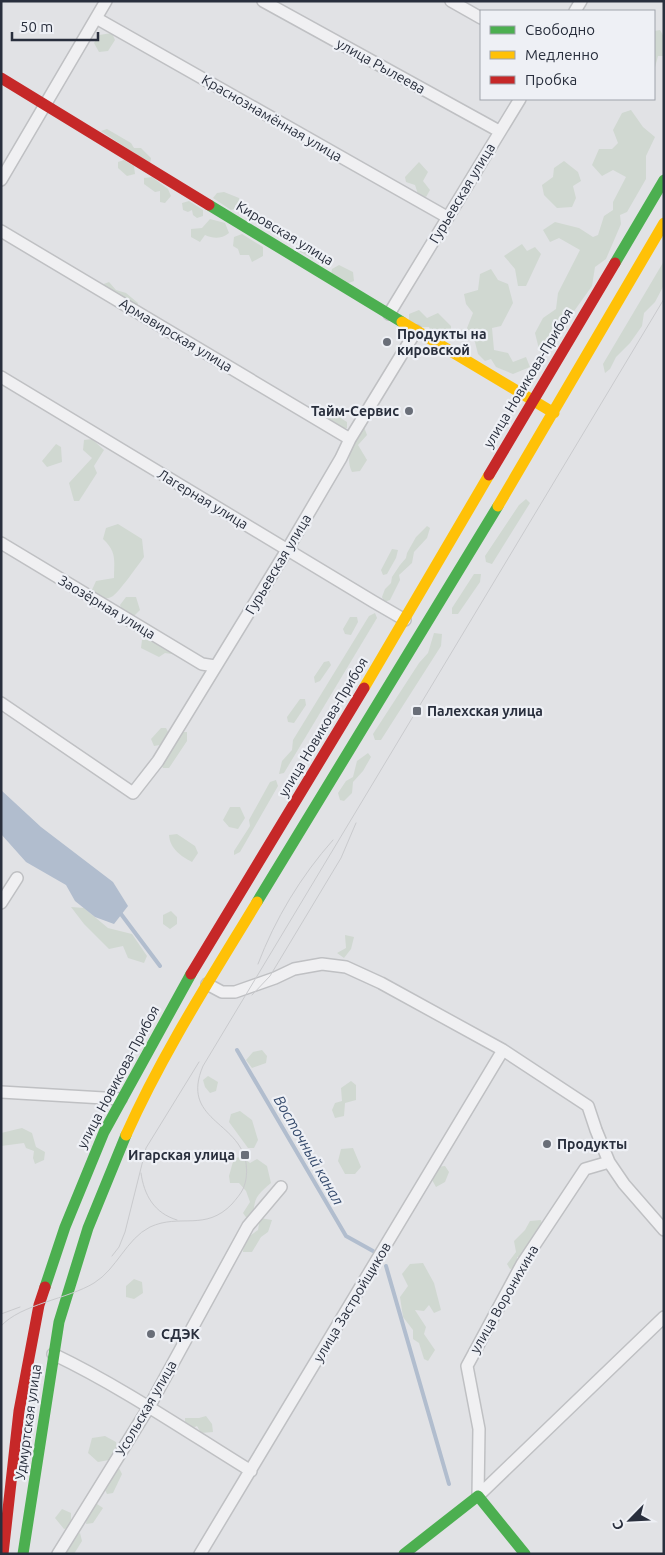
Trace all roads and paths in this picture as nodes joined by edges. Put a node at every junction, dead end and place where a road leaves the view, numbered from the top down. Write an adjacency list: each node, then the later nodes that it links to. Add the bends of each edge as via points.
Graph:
1 (106, 1): 5 (street)
2 (263, 1): 9 (street, улица Рылеева)
3 (451, 1): 4 (street)
4 (480, 17)
5 (96, 18): 8 (street); 12 (street, Краснознамённая улица)
6 (1, 78): 8 (main road, Кировская улица)
7 (519, 100): 9 (street, Гурьевская улица)
8 (45, 104): 10 (street); 15 (main road, Кировская улица)
9 (499, 131): 12 (street, Гурьевская улица)
10 (1, 180)
11 (664, 180): 18 (main road, улица Новикова-Прибоя)
12 (447, 217): 15 (street, Гурьевская улица)
13 (664, 223): 19 (main road)
14 (1, 231): 20 (street, Армавирская улица)
15 (389, 314): 16 (main road, Кировская улица)
16 (416, 331): 18 (main road, Кировская улица); 20 (street, Гурьевская улица)
17 (1, 376): 22 (street, Лагерная улица)
18 (533, 399): 19 (main road, Кировская улица); 23 (main road, улица Новикова-Прибоя)
19 (554, 413): 28 (main road)
20 (350, 439): 22 (street, Гурьевская улица)
21 (1, 544): 24 (street, Заозёрная улица, via 202,664)
22 (287, 550): 23 (street, Лагерная улица); 24 (street, Гурьевская улица)
23 (405, 620): 31 (main road, улица Новикова-Прибоя, via 183,987)
24 (215, 666): 25 (street, Гурьевская улица, via 158,761 133,793)
25 (1, 703)
26 (17, 878): 27 (street)
27 (1, 903)
28 (207, 984): 29 (street, via 222,992 235,992 294,969 322,964 346,968 381,983); 37 (main road, Удмуртская улица, via 140,1103 104,1185 66,1294)
29 (503, 1050): 32 (street, via 588,1106); 39 (street, улица Застройщиков)
30 (1, 1092): 31 (street)
31 (121, 1099): 35 (main road, улица Новикова-Прибоя, via 88,1169)
32 (609, 1162): 34 (street); 40 (street, улица Воронихина, via 585,1169 522,1264 466,1366 479,1429)
33 (281, 1187): 38 (street, Усольская улица, via 248,1226)
34 (664, 1230)
35 (39, 1305): 41 (main road, Удмуртская улица, via 19,1411)
36 (664, 1317): 40 (street)
37 (53, 1354): 38 (street); 42 (main road, Удмуртская улица)
38 (149, 1407): 39 (street); 43 (street, Усольская улица)
39 (251, 1471): 44 (street, улица Застройщиков)
40 (478, 1496): 45 (main road); 46 (main road)
41 (3, 1554)
42 (23, 1554)
43 (58, 1554)
44 (200, 1554)
45 (404, 1554)
46 (525, 1554)

